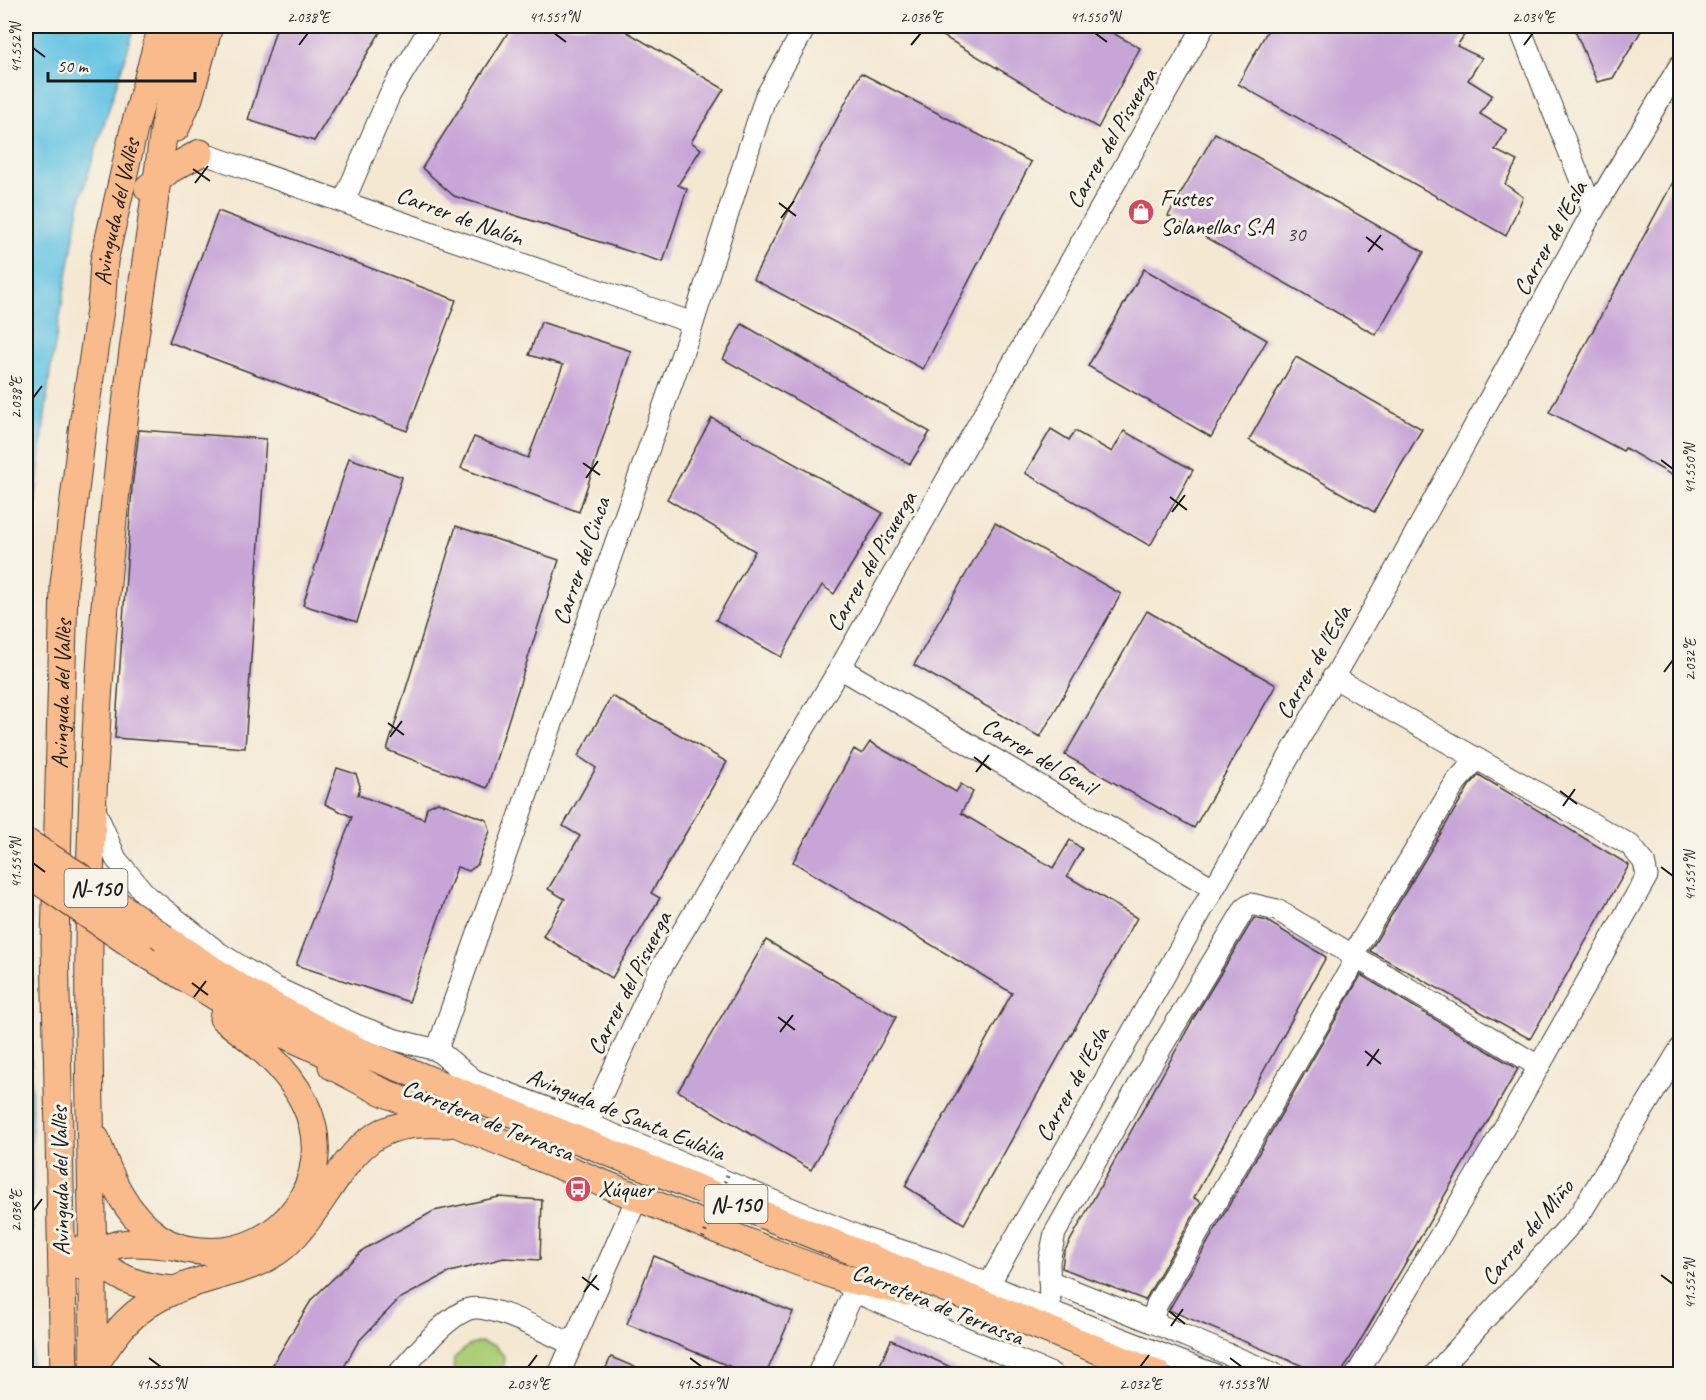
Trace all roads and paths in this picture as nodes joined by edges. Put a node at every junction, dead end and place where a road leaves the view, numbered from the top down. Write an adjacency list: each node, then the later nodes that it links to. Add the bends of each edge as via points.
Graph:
1 (162, 26): 14 (main road, Avinguda del Vallès, via 104,261)
2 (186, 26): 9 (main road)
3 (209, 26): 9 (main road, via 189,98)
4 (430, 26): 12 (street, via 390,94)
5 (806, 26): 15 (street, Carrer del Cinca, via 765,98)
6 (1204, 26): 16 (street, Carrer del Pisuerga)
7 (1519, 26): 13 (street)
8 (1680, 65): 13 (street, Carrer de l'Esla)
9 (173, 116): 10 (main road); 11 (main road, Avinguda del Vallès, via 161,148)
10 (205, 155): 11 (main road, via 169,170); 12 (street, Carrer de Nalón)
11 (155, 182): 14 (main road, via 137,202 117,266); 19 (main road, Avinguda del Vallès, via 104,593)
12 (344, 201): 15 (street, Carrer de Nalón)
13 (1593, 211): 17 (street, Carrer de l'Esla)
14 (102, 296): 31 (main road, Avinguda del Vallès, via 64,584 55,945)
15 (693, 323): 28 (street, Carrer del Cinca)
16 (840, 668): 22 (street, Carrer del Genil); 33 (street, Carrer del Pisuerga, via 658,973)
17 (1334, 677): 18 (street); 22 (street, Carrer de l'Esla)
18 (1479, 760): 24 (street, via 1456,782); 29 (street, via 1630,845 1644,862 1647,876)
19 (92, 802): 28 (street, Avinguda de Santa Eulàlia, via 116,859 129,878 219,953 249,973 317,1007 396,1040); 32 (main road, Avinguda del Vallès)
20 (26, 842): 25 (main road, Carretera de Terrassa / N-150, bridge, via 247,992)
21 (26, 872): 23 (main road, Carretera de Terrassa / N-150, bridge)
22 (1212, 888): 44 (street, Carrer de l'Esla)
23 (138, 950): 26 (main road, Carretera de Terrassa / N-150, via 225,1004); 39 (main road, via 276,1062 305,1103 315,1140 314,1167 303,1198 270,1235 226,1252)
24 (1352, 956): 29 (street); 41 (street, via 1277,910 1251,904 1245,908 1055,1233 1048,1261); 47 (street, via 1352,966 1156,1304)
25 (318, 1028): 30 (main road); 44 (main road, Carretera de Terrassa / N-150, via 358,1051)
26 (288, 1037): 34 (main road, via 346,1074); 45 (main road, Carretera de Terrassa / N-150)
27 (1680, 1049): 60 (street, Carrer del Miño, via 1580,1214)
28 (437, 1050): 30 (street, Avinguda de Santa Eulàlia)
29 (1538, 1066): 59 (street)
30 (474, 1080): 33 (street, Avinguda de Santa Eulàlia)
31 (59, 1102): 40 (main road, via 70,1164 76,1243); 49 (main road, Avinguda del Vallès)
32 (89, 1120): 39 (main road, via 123,1201 145,1227); 40 (main road, Avinguda del Vallès)
33 (588, 1124): 38 (street, Avinguda de Santa Eulàlia)
34 (460, 1125): 36 (main road); 43 (main road, via 410,1125 377,1135 354,1155 306,1224 282,1247 255,1264)
35 (729, 1171): 37 (path, bridge)
36 (637, 1198): 42 (main road); 48 (street)
37 (703, 1238)
38 (865, 1239): 44 (street, Carretera de Terrassa)
39 (174, 1246): 40 (main road, via 113,1245)
40 (91, 1257): 43 (main road, via 132,1283); 49 (main road, via 76,1274); 50 (main road, Avinguda del Vallès)
41 (1049, 1281): 46 (street); 47 (street)
42 (847, 1284): 45 (main road); 53 (street); 54 (street)
43 (174, 1290): 50 (main road, via 120,1326)
44 (978, 1291): 46 (street); 56 (main road, Carretera de Terrassa / N-150)
45 (907, 1292): 55 (main road, Carretera de Terrassa / N-150)
46 (1050, 1311): 57 (street)
47 (1152, 1322): 58 (street)
48 (572, 1344): 51 (street, via 510,1317 482,1308 469,1309 446,1325); 52 (street)
49 (64, 1371)
50 (93, 1371)
51 (398, 1374)
52 (559, 1374)
53 (818, 1374)
54 (1052, 1374)
55 (1109, 1374)
56 (1157, 1374)
57 (1213, 1374)
58 (1275, 1374)
59 (1357, 1374)
60 (1435, 1374)

